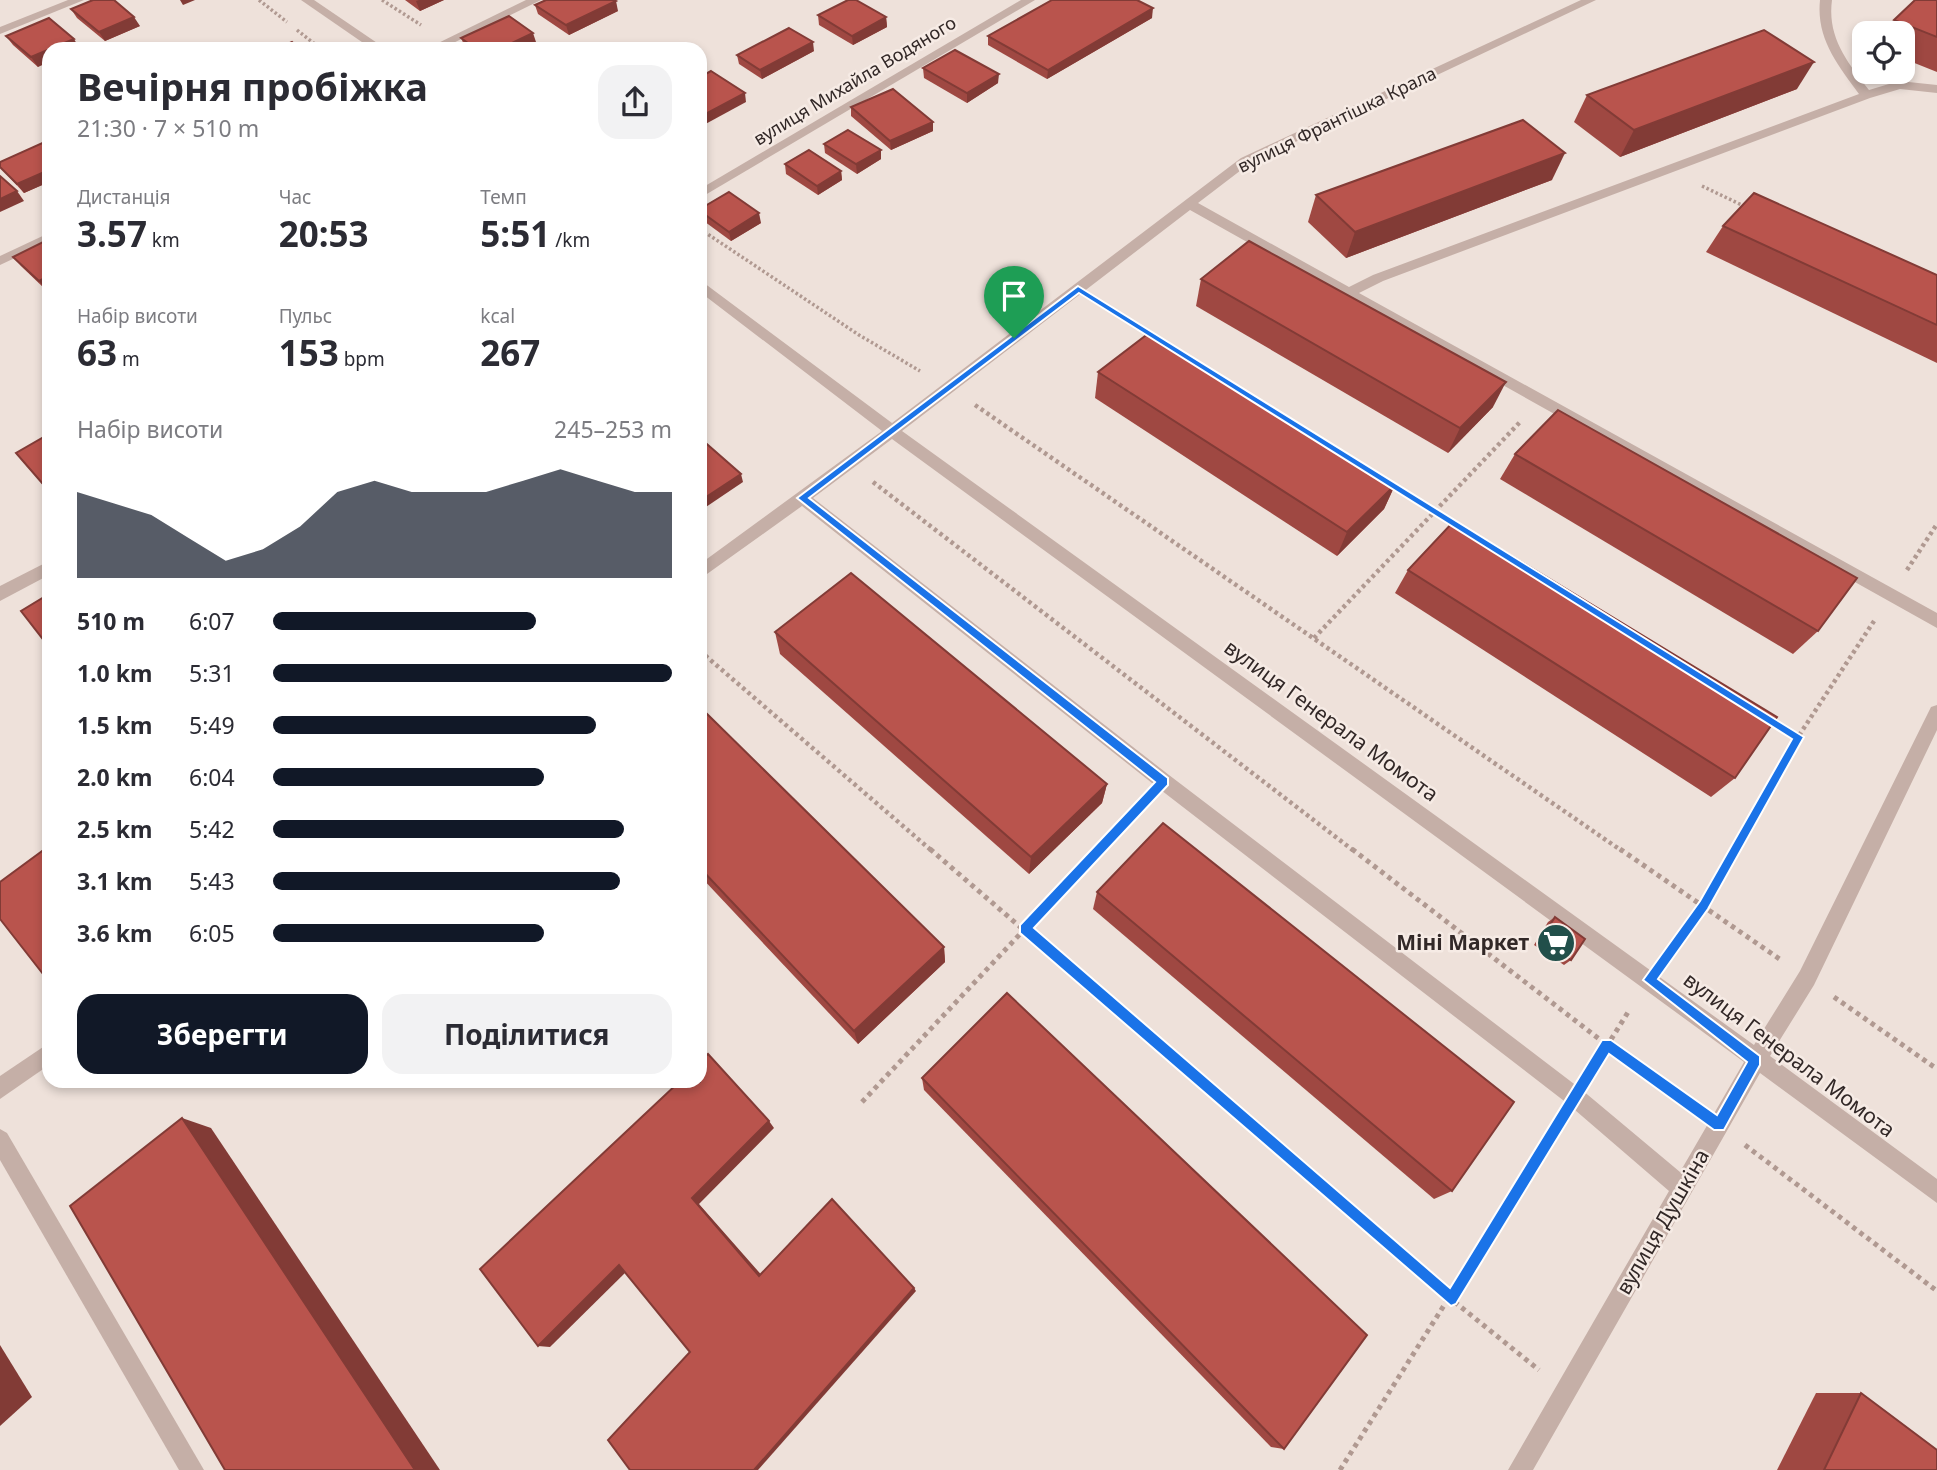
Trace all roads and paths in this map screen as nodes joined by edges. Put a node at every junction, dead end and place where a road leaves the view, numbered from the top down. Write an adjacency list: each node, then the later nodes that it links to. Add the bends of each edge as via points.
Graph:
1 (78, 0): 7 (street)
2 (307, 0): 8 (street)
3 (536, 0): 9 (street)
4 (1029, 0): 13 (street, вулиця Михайла Водяного)
5 (1590, 0): 14 (street, вулиця Франтішка Крала, via 1245,161)
6 (1826, 0): 11 (street, via 1825,33)
7 (0, 31)
8 (370, 42)
9 (447, 42)
10 (1937, 89): 11 (street, via 1899,85)
11 (1866, 95): 12 (street)
12 (1666, 170): 15 (path); 21 (street)
13 (707, 190)
14 (1191, 205): 19 (street, вулиця Франтішка Крала); 21 (street)
15 (1752, 210)
16 (707, 234): 23 (path, via 859,335)
17 (42, 240): 18 (street)
18 (0, 261)
19 (1078, 289): 22 (path); 23 (street, вулиця Франтішка Крала)
20 (707, 290): 25 (street, вулиця Генерала Момота)
21 (1348, 293): 24 (street)
22 (1161, 340)
23 (950, 388): 25 (street, вулиця Франтішка Крала); 36 (path)
24 (1541, 400): 34 (street); 36 (path)
25 (892, 431): 26 (street, вулиця Франтішка Крала); 44 (street, вулиця Генерала Момота)
26 (849, 464): 28 (street, вулиця Франтішка Крала); 45 (path)
27 (1385, 480): 30 (path)
28 (802, 498): 31 (street, вулиця Франтішка Крала); 41 (street)
29 (1937, 524): 34 (path)
30 (1468, 531)
31 (707, 568)
32 (42, 571): 33 (street)
33 (0, 594)
34 (1892, 594): 35 (street); 40 (path)
35 (1937, 621)
36 (1314, 638): 42 (path)
37 (707, 657): 43 (path)
38 (1937, 712): 47 (street, вулиця Душкіна, via 1807,978)
39 (1763, 715): 40 (path)
40 (1798, 737): 42 (path)
41 (1163, 781): 43 (path); 49 (street)
42 (1704, 905): 44 (path)
43 (1025, 929): 50 (path); 56 (path)
44 (1650, 980): 45 (path); 47 (street, вулиця Генерала Момота)
45 (1607, 1045): 49 (path); 51 (path)
46 (42, 1057): 48 (street)
47 (1756, 1060): 51 (street, вулиця Душкіна); 54 (street, вулиця Генерала Момота)
48 (0, 1089)
49 (1575, 1097): 53 (street); 56 (path)
50 (862, 1102)
51 (1719, 1125): 53 (street, вулиця Душкіна); 55 (path)
52 (0, 1140): 58 (street)
53 (1682, 1189): 57 (street, вулиця Душкіна)
54 (1937, 1192)
55 (1937, 1290)
56 (1451, 1299): 57 (path); 59 (path)
57 (1565, 1391): 60 (street, вулиця Душкіна)
58 (192, 1470)
59 (1340, 1470)
60 (1520, 1470)

